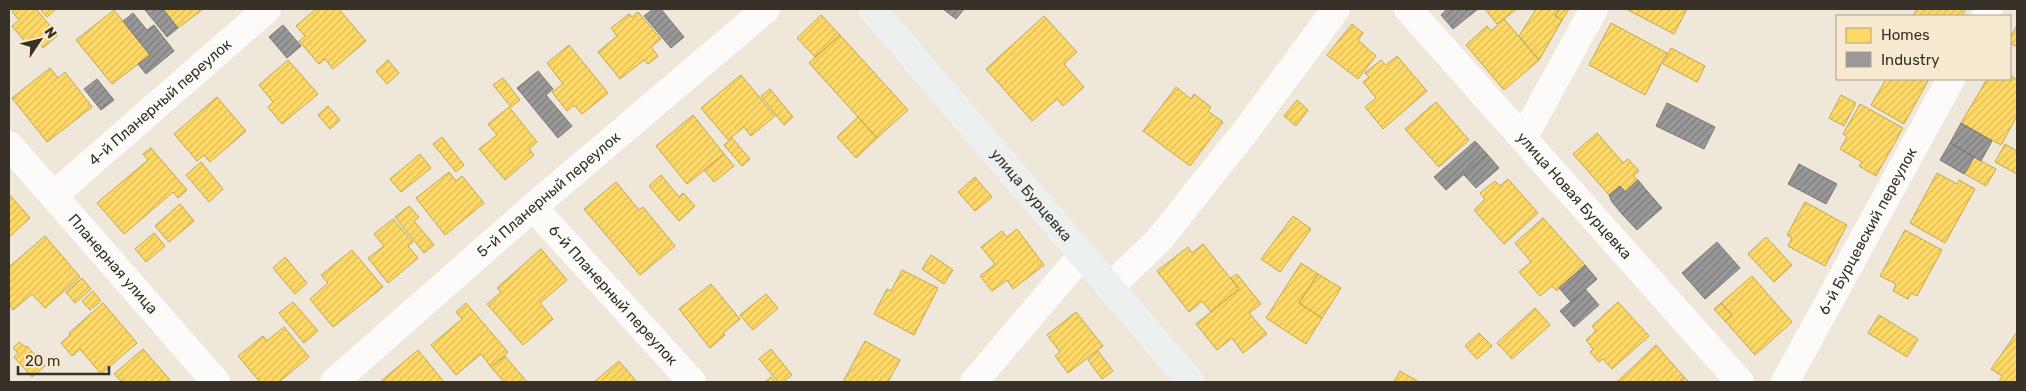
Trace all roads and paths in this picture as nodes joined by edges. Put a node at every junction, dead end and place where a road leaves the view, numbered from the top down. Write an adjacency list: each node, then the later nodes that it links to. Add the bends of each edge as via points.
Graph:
1 (267, 9): 10 (street, 4-й Планерный переулок)
2 (766, 9): 11 (street, 5-й Планерный переулок)
3 (872, 9): 12 (street, улица Бурцевка)
4 (1336, 9): 13 (street, via 1248,128 1159,240)
5 (1408, 9): 8 (street, улица Новая Бурцевка)
6 (1594, 9): 8 (street)
7 (1950, 80): 20 (street, 6-й Бурцевский переулок)
8 (1524, 138): 19 (street, улица Новая Бурцевка)
9 (9, 145): 10 (street, Планерная улица)
10 (54, 195): 14 (street, Планерная улица)
11 (533, 207): 15 (street, 5-й Планерный переулок); 16 (street, 6-й Планерный переулок)
12 (1082, 255): 13 (street, улица Бурцевка); 17 (street)
13 (1110, 287): 18 (street, улица Бурцевка)
14 (216, 382)
15 (334, 382)
16 (692, 382)
17 (974, 382)
18 (1190, 382)
19 (1740, 382)
20 (1785, 382)

